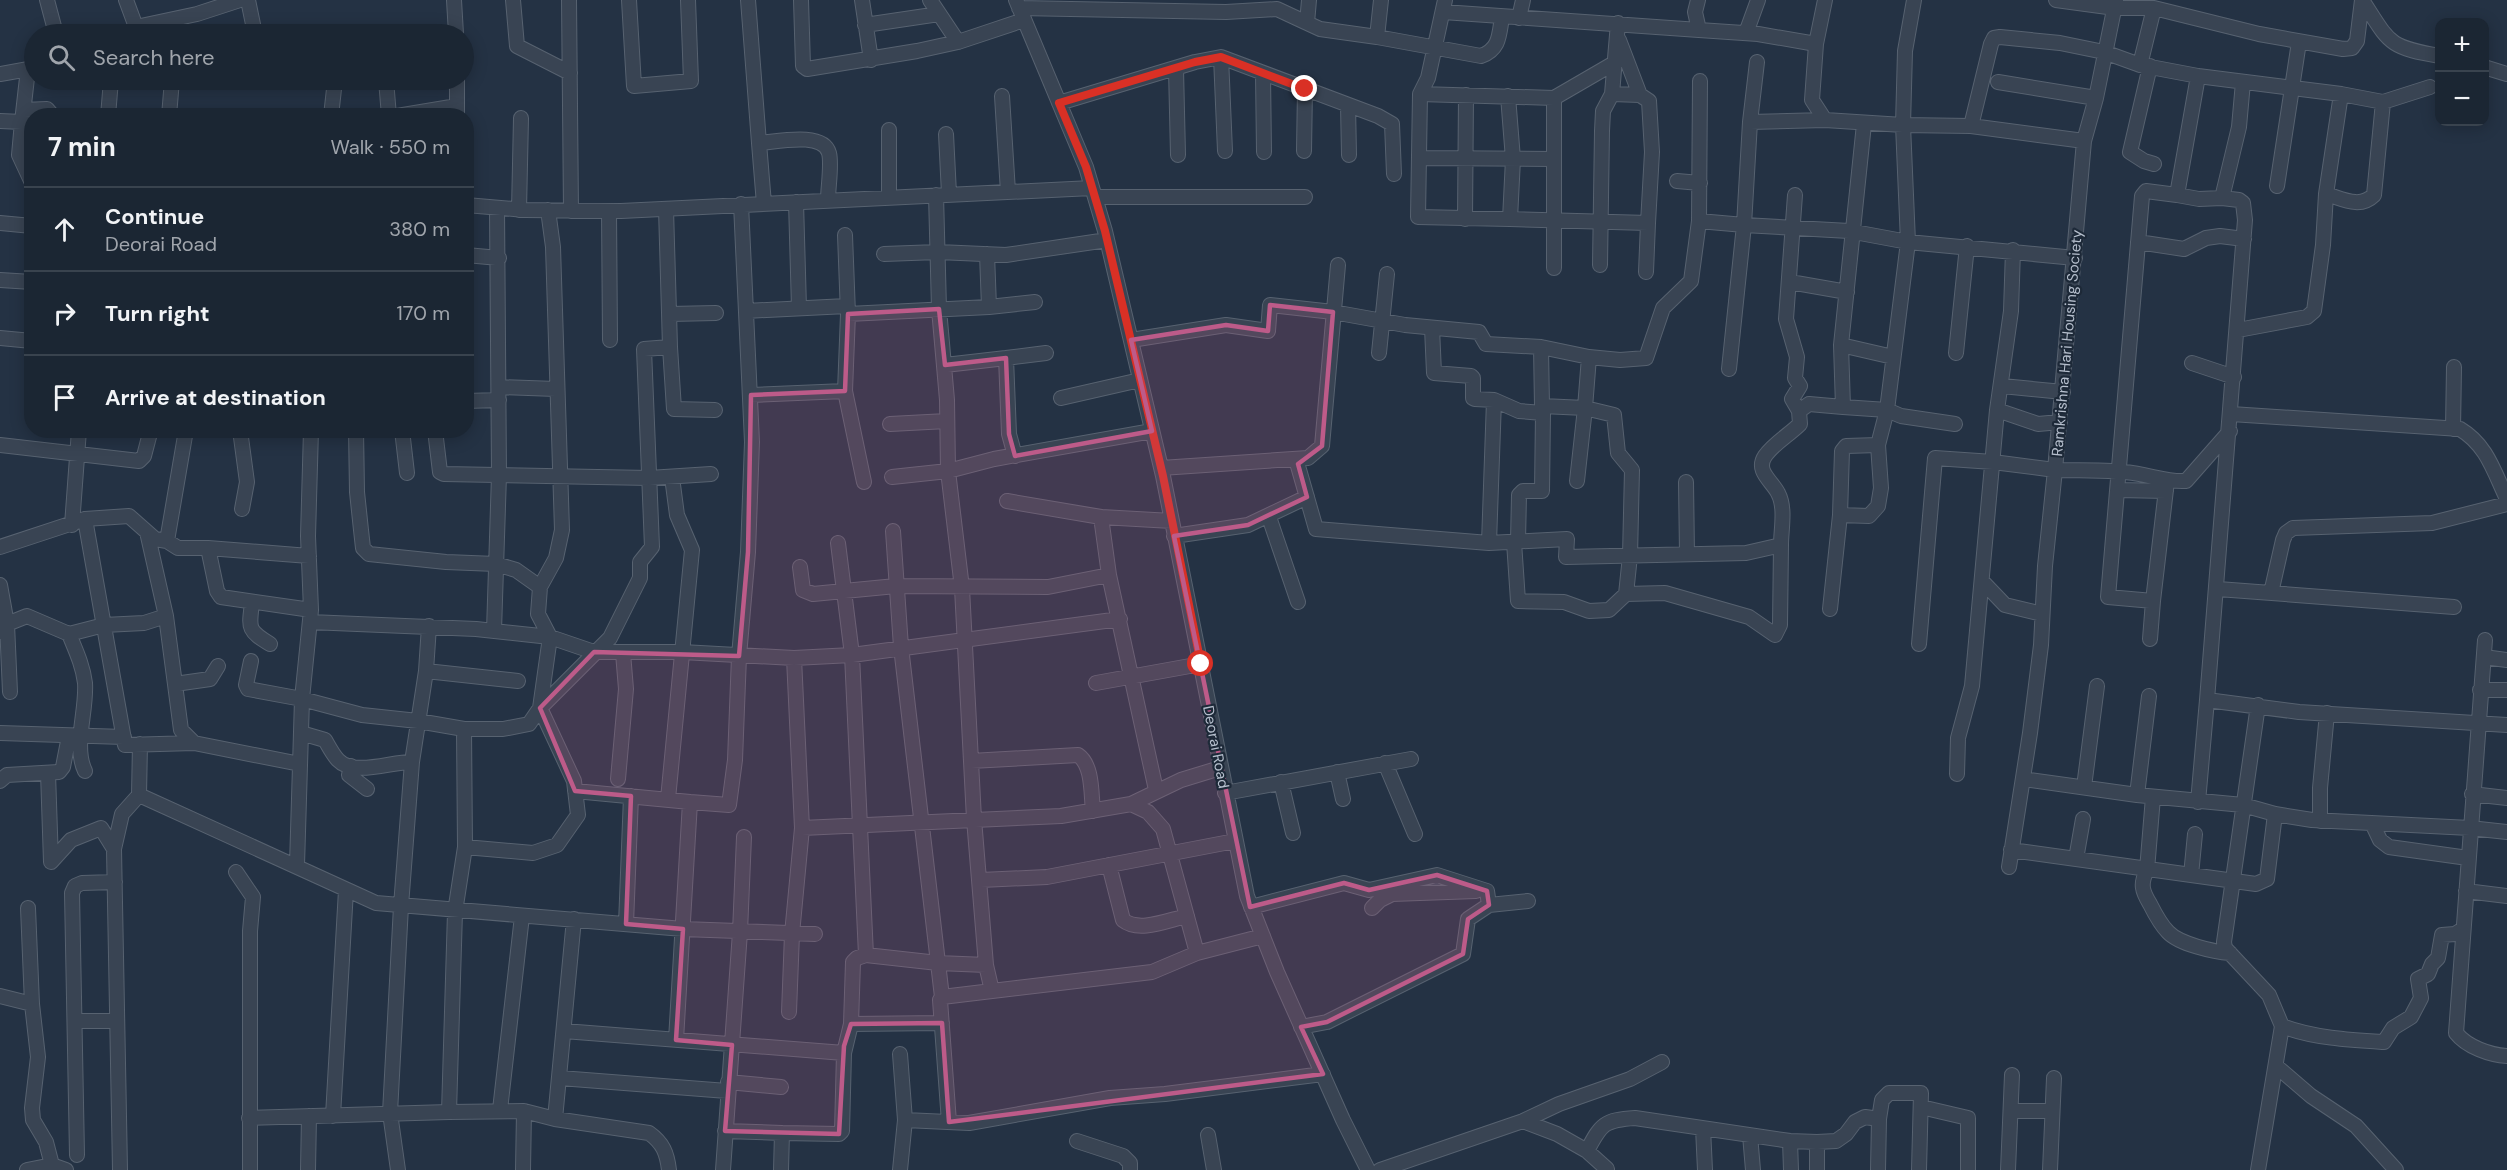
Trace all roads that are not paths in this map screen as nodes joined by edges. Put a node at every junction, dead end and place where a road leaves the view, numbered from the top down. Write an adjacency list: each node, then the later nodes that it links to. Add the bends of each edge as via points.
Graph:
1 (47, 0): 37 (street)
2 (126, 0): 38 (street)
3 (240, 0): 39 (street)
4 (249, 0): 40 (street)
5 (454, 0): 41 (street)
6 (513, 0): 61 (street, via 517,46)
7 (569, 0): 61 (street)
8 (629, 0): 9 (street, via 634,86 691,81)
9 (688, 0)
10 (748, 0): 108 (street)
11 (801, 0): 54 (street, via 803,66 807,69)
12 (862, 0): 42 (street)
13 (930, 0): 33 (street)
14 (1309, 0): 36 (street)
15 (1381, 0): 46 (street)
16 (1523, 0): 35 (street)
17 (1698, 0): 44 (street, via 1695,12)
18 (1758, 0): 45 (street)
19 (1825, 0): 49 (street)
20 (1914, 0): 103 (street, via 1905,51)
21 (2056, 0): 24 (street)
22 (2362, 0): 48 (street, via 2357,41 2352,48); 52 (street, via 2389,42 2407,51)
23 (1261, 4): 29 (street); 36 (street)
24 (2116, 4): 31 (street); 51 (street, Ramkrishna Hari Housing Society)
25 (1058, 5): 26 (street); 32 (street)
26 (1100, 5): 27 (street)
27 (1140, 5): 28 (street)
28 (1188, 6): 29 (street)
29 (1226, 6)
30 (1444, 6): 34 (street); 50 (street)
31 (2154, 8): 48 (street); 57 (street)
32 (1020, 9): 47 (street); 88 (street, Deorai Road)
33 (939, 14): 42 (street); 47 (street)
34 (1502, 17): 35 (street); 50 (street, via 1497,44 1491,52 1481,56)
35 (1519, 18): 43 (street)
36 (1307, 23): 46 (street, via 1320,29)
37 (53, 24)
38 (132, 24)
39 (160, 24)
40 (253, 24)
41 (453, 24)
42 (865, 25): 54 (street)
43 (1617, 29): 44 (street); 55 (street); 82 (street)
44 (1699, 30): 45 (street)
45 (1746, 33): 49 (street)
46 (1377, 37): 50 (street)
47 (958, 42): 54 (street)
48 (2299, 42): 71 (street)
49 (1816, 44): 99 (street, via 1812,100)
50 (1435, 48): 78 (street)
51 (2104, 52): 57 (street); 86 (street, Ramkrishna Hari Housing Society); 104 (street, via 2060,43 1994,39)
52 (2435, 55)
53 (1221, 57): 58 (street); 63 (street); 109 (street)
54 (871, 60)
55 (1616, 62): 79 (street); 85 (street)
56 (1757, 62): 101 (street)
57 (2145, 65): 65 (street); 119 (street, via 2130,152)
58 (1176, 69): 88 (street); 112 (street)
59 (2489, 69): 64 (street)
60 (24, 70): 62 (street)
61 (570, 73): 142 (street)
62 (0, 74)
63 (1263, 74): 70 (street); 111 (street)
64 (2507, 74)
65 (2198, 76): 68 (street); 129 (street)
66 (1701, 81): 122 (street)
67 (1998, 82): 86 (street)
68 (2243, 82): 71 (street); 132 (street, via 2239,127)
69 (2430, 87): 87 (street)
70 (1305, 89): 89 (street); 110 (street)
71 (2294, 89): 80 (street); 123 (street)
72 (28, 90): 90 (street)
73 (110, 90): 91 (street)
74 (171, 90): 92 (street)
75 (334, 90): 93 (street)
76 (387, 90): 94 (street)
77 (457, 90): 95 (street)
78 (1420, 94): 81 (street); 114 (street)
79 (1612, 94): 82 (street); 149 (street, via 1604,111)
80 (2341, 94): 87 (street); 127 (street)
81 (1466, 95): 84 (street); 115 (street)
82 (1640, 95): 151 (street, via 1649,101 1652,152)
83 (1002, 96): 124 (street)
84 (1508, 96): 85 (street); 116 (street)
85 (1554, 98): 117 (street)
86 (2096, 98): 107 (street, Ramkrishna Hari Housing Society)
87 (2383, 102): 127 (street, via 2374,195 2360,204)
88 (1059, 103): 125 (street, Deorai Road)
89 (1348, 105): 113 (street); 120 (street, via 1392,123)
90 (25, 108)
91 (109, 108)
92 (169, 108)
93 (331, 108)
94 (388, 108)
95 (457, 108)
96 (24, 111): 97 (street)
97 (23, 116): 100 (street); 118 (street, via 20,155)
98 (522, 118): 140 (street)
99 (1825, 120): 101 (street); 102 (street)
100 (0, 121)
101 (1750, 122): 152 (street)
102 (1864, 124): 103 (street); 154 (street)
103 (1903, 125): 104 (street); 158 (street)
104 (1971, 126): 107 (street)
105 (889, 130): 130 (street)
106 (946, 134): 126 (street)
107 (2084, 141): 167 (street, Ramkrishna Hari Housing Society)
108 (759, 143): 133 (street, via 812,139 822,143 829,152); 136 (street)
109 (1225, 151)
110 (1304, 151)
111 (1264, 152)
112 (1178, 154)
113 (1349, 155)
114 (1420, 158): 115 (street); 144 (street, via 1418,217)
115 (1466, 158): 116 (street); 144 (street)
116 (1513, 159): 117 (street); 145 (street)
117 (1554, 159): 146 (street)
118 (24, 164)
119 (2154, 164)
120 (1394, 174)
121 (1677, 181): 122 (street)
122 (1700, 183): 147 (street)
123 (2277, 186)
124 (1008, 192): 125 (street); 126 (street)
125 (1094, 193): 131 (street); 157 (street, Deorai Road)
126 (943, 194): 130 (street); 162 (street)
127 (2326, 194): 188 (street, via 2314,311 2307,317)
128 (1795, 195): 153 (street)
129 (2177, 195): 132 (street); 159 (street, via 2143,193)
130 (889, 197): 133 (street)
131 (1305, 197)
132 (2222, 198): 156 (street, via 2243,203)
133 (828, 200): 134 (street)
134 (796, 202): 136 (street); 179 (street)
135 (741, 204): 136 (street); 139 (street); 182 (street)
136 (764, 204)
137 (474, 206): 138 (street)
138 (497, 208): 140 (street); 166 (street)
139 (666, 209): 143 (street); 185 (street)
140 (519, 210): 141 (street)
141 (548, 210): 142 (street); 209 (street, via 553,247)
142 (571, 211): 143 (street)
143 (609, 211): 191 (street)
144 (1465, 219): 145 (street)
145 (1510, 219): 146 (street)
146 (1554, 221): 149 (street); 170 (street)
147 (1699, 221): 152 (street); 199 (street, via 1692,281 1663,308 1646,358)
148 (0, 223): 150 (street)
149 (1600, 223): 151 (street); 169 (street)
150 (24, 224)
151 (1648, 224): 171 (street)
152 (1744, 225): 153 (street); 205 (street)
153 (1792, 227): 154 (street); 175 (street)
154 (1854, 232): 158 (street); 176 (street)
155 (845, 234): 181 (street)
156 (2244, 239): 159 (street, via 2206,238 2184,249); 188 (street)
157 (1107, 240): 164 (street, via 1006,255); 192 (street, Deorai Road)
158 (1908, 242): 160 (street); 200 (street)
159 (2138, 242): 249 (street)
160 (1967, 246): 161 (street); 198 (street)
161 (2013, 250): 167 (street); 208 (street)
162 (938, 252): 163 (street); 164 (street); 180 (street)
163 (884, 254)
164 (987, 254): 178 (street)
165 (474, 256): 166 (street)
166 (498, 258): 212 (street)
167 (2075, 258): 211 (street, Ramkrishna Hari Housing Society)
168 (1338, 265): 183 (street)
169 (1600, 265)
170 (1554, 268)
171 (1646, 272)
172 (1387, 274): 186 (street)
173 (0, 280): 174 (street)
174 (24, 282)
175 (1790, 282): 176 (street); 222 (street, via 1786,319 1797,357 1795,378 1800,386 1792,399)
176 (1847, 292): 193 (street)
177 (1035, 302): 178 (street)
178 (989, 307): 180 (street)
179 (799, 308): 181 (street); 182 (street)
180 (939, 309): 181 (street); 203 (street)
181 (848, 310): 210 (street)
182 (746, 311): 213 (street)
183 (1333, 312): 186 (street); 192 (street, via 1270,305 1268,331 1226,325); 244 (street, via 1322,446 1308,458)
184 (716, 313): 185 (street)
185 (670, 314): 194 (street)
186 (1383, 321): 187 (street); 197 (street)
187 (1432, 328): 195 (street, via 1479,332 1486,344); 216 (street, via 1434,373 1471,376 1473,398)
188 (2238, 330): 206 (street)
189 (0, 338): 190 (street)
190 (24, 340)
191 (610, 340)
192 (1131, 340): 207 (street, Deorai Road)
193 (1841, 345): 200 (street); 217 (street)
194 (670, 347): 219 (street, via 674,410); 256 (street, via 644,349)
195 (1541, 347): 199 (street); 220 (street)
196 (1046, 353): 201 (street)
197 (1378, 353)
198 (1956, 353)
199 (1589, 357): 218 (street)
200 (1893, 357): 221 (street)
201 (1006, 358): 203 (street); 243 (street, via 1009,434)
202 (2192, 363): 206 (street)
203 (945, 364): 225 (street)
204 (2454, 367): 229 (street)
205 (1729, 369)
206 (2234, 376): 224 (street)
207 (1140, 380): 214 (street); 231 (street, Deorai Road)
208 (2002, 386): 211 (street); 223 (street)
209 (556, 389): 212 (street); 251 (street)
210 (845, 391): 213 (street); 257 (street)
211 (2063, 392): 226 (street, Ramkrishna Hari Housing Society)
212 (499, 393): 215 (street); 253 (street)
213 (751, 394): 323 (street, via 748,552)
214 (1061, 398)
215 (474, 399)
216 (1494, 400): 220 (street, via 1519,411); 279 (street)
217 (1843, 407): 221 (street); 222 (street, via 1809,404)
218 (1585, 408): 220 (street); 258 (street); 285 (street, via 1614,415 1618,453 1632,470)
219 (715, 410)
220 (1542, 410): 277 (street, via 1542,491 1523,491 1519,495)
221 (1887, 410): 228 (street, via 1901,416); 241 (street)
222 (1799, 411): 280 (street, via 1800,424 1765,456 1762,464 1763,473 1782,503)
223 (1997, 411): 226 (street, via 2038,424); 245 (street)
224 (2231, 414): 229 (street); 230 (street)
225 (947, 421): 227 (street); 248 (street)
226 (2060, 422): 247 (street, Ramkrishna Hari Housing Society)
227 (890, 424)
228 (1956, 424)
229 (2453, 429): 263 (street, via 2471,435 2484,449)
230 (2230, 430): 260 (street, via 2186,481); 294 (street)
231 (1152, 431): 243 (street); 246 (street, Deorai Road)
232 (78, 438): 242 (street)
233 (149, 438): 242 (street, via 139,461)
234 (185, 438): 276 (street)
235 (241, 438): 266 (street, via 247,482)
236 (311, 438): 284 (street)
237 (356, 438): 286 (street, via 363,548 369,554)
238 (403, 438): 250 (street)
239 (436, 438): 253 (street, via 440,472)
240 (0, 445): 242 (street)
241 (1878, 445): 267 (street, via 1846,446 1842,451); 267 (street, via 1878,506 1869,516)
242 (77, 454): 272 (street)
243 (1015, 456): 248 (street)
244 (1296, 459): 246 (street); 262 (street)
245 (1993, 462): 247 (street, Ramkrishna Hari Housing Society); 289 (street); 317 (street, Ramkrishna Hari Housing Society, via 1935,458)
246 (1161, 468): 271 (street, Deorai Road)
247 (2055, 470): 249 (street); 303 (street)
248 (948, 471): 255 (street); 293 (street)
249 (2120, 472): 260 (street, via 2144,475); 261 (street)
250 (407, 473)
251 (559, 474): 253 (street); 256 (street); 292 (street, via 562,530 556,558)
252 (711, 474): 254 (street)
253 (499, 475): 286 (street)
254 (672, 477): 256 (street); 320 (street, via 677,515 692,550)
255 (892, 477)
256 (649, 478): 319 (street, via 652,547 640,562 639,578 610,638)
257 (864, 482)
258 (1577, 482)
259 (1686, 482): 283 (street)
260 (2166, 486): 261 (street); 298 (street)
261 (2119, 490): 298 (street, via 2107,594)
262 (1307, 497): 269 (street); 279 (street, via 1316,529)
263 (2507, 499)
264 (1007, 501): 268 (street)
265 (2507, 504): 296 (street, via 2432,523 2293,528 2283,540)
266 (242, 509)
267 (1840, 515): 302 (street)
268 (1101, 517): 271 (street); 288 (street)
269 (1269, 517): 275 (street, via 1237,527); 299 (street)
270 (86, 519): 272 (street); 274 (street, via 129,516); 307 (street)
271 (1172, 521): 275 (street, Deorai Road)
272 (72, 525): 281 (street)
273 (893, 531): 291 (street)
274 (147, 532): 276 (street, via 155,539); 304 (street)
275 (1174, 536): 328 (street, Deorai Road)
276 (167, 541): 282 (street, via 177,548)
277 (1516, 541): 279 (street); 285 (street, via 1567,539 1566,557); 297 (street, via 1518,601 1564,602 1589,611 1609,610)
278 (837, 543): 295 (street)
279 (1490, 543)
280 (1781, 545): 283 (street, via 1746,553); 297 (street, via 1780,625 1775,635 1749,617 1665,593)
281 (0, 547)
282 (208, 548): 284 (street); 300 (street, via 221,597)
283 (1687, 554): 285 (street)
284 (309, 556): 305 (street)
285 (1630, 556): 297 (street)
286 (496, 564): 292 (street, via 516,570); 310 (street)
287 (800, 567): 295 (street, via 807,593)
288 (1108, 575): 293 (street, via 1048,587); 306 (street)
289 (1982, 581): 303 (street, via 2005,605); 365 (street, via 1972,686 1958,738)
290 (0, 585): 309 (street)
291 (896, 586): 293 (street); 295 (street); 318 (street)
292 (540, 587): 312 (street, via 538,614)
293 (962, 588): 314 (street)
294 (2218, 589): 296 (street); 341 (street)
295 (843, 591): 322 (street)
296 (2271, 593): 301 (street)
297 (1626, 594)
298 (2153, 601): 313 (street)
299 (1298, 602)
300 (252, 603): 305 (street); 316 (street, via 250,627)
301 (2454, 607)
302 (1830, 609)
303 (2042, 614): 367 (street)
304 (166, 615): 307 (street, via 144,623); 334 (street)
305 (310, 616): 308 (street); 340 (street)
306 (1120, 619): 314 (street); 331 (street)
307 (104, 625): 311 (street); 352 (street)
308 (429, 626): 310 (street); 330 (street)
309 (4, 628): 311 (street, via 27,615); 338 (street)
310 (494, 631): 312 (street)
311 (69, 634): 351 (street, via 82,665 85,685)
312 (550, 637): 319 (street); 343 (street)
313 (2150, 639)
314 (965, 640): 318 (street); 356 (street)
315 (2485, 640): 324 (street)
316 (270, 644)
317 (1919, 644)
318 (901, 647): 322 (street); 392 (street)
319 (594, 652): 321 (street); 343 (street)
320 (682, 652): 321 (street); 323 (street); 382 (street)
321 (623, 653): 366 (street, via 626,689)
322 (852, 655): 325 (street); 394 (street)
323 (739, 656): 325 (street); 383 (street, via 729,805)
324 (2484, 657): 326 (street); 336 (street)
325 (794, 658): 395 (street)
326 (2507, 660)
327 (251, 661): 340 (street, via 248,689)
328 (1201, 664): 331 (street); 361 (street, Deorai Road)
329 (218, 666): 334 (street, via 210,680)
330 (426, 671): 332 (street); 345 (street)
331 (1132, 676): 333 (street); 372 (street)
332 (518, 681)
333 (1096, 683)
334 (175, 684): 353 (street, via 181,730)
335 (2097, 686): 370 (street)
336 (2480, 690): 337 (street); 346 (street)
337 (2507, 690)
338 (10, 692)
339 (2149, 696): 377 (street)
340 (302, 699): 345 (street, via 362,716); 350 (street)
341 (2207, 699): 342 (street); 384 (street)
342 (2258, 705): 344 (street); 386 (street)
343 (540, 708): 348 (street, via 529,724); 373 (street)
344 (2327, 713): 346 (street); 391 (street)
345 (418, 721): 348 (street); 357 (street)
346 (2477, 724): 347 (street); 375 (street)
347 (2507, 725)
348 (464, 729): 403 (street)
349 (0, 733): 351 (street)
350 (301, 734): 358 (street); 360 (street, via 325,740 340,762)
351 (76, 736): 352 (street); 362 (street); 364 (street, via 63,767 59,772)
352 (124, 737): 354 (street, via 125,745)
353 (194, 743): 354 (street); 358 (street)
354 (140, 744): 376 (street)
355 (1411, 759): 359 (street)
356 (971, 761): 387 (street, via 1078,755 1088,767); 389 (street)
357 (412, 762): 360 (street, via 400,761 380,768); 423 (street)
358 (300, 764): 410 (street)
359 (1385, 764): 363 (street); 399 (street)
360 (351, 766): 371 (street, via 350,774)
361 (1220, 768): 372 (street); 374 (street, Deorai Road)
362 (85, 771)
363 (1337, 772): 369 (street); 381 (street)
364 (48, 773): 368 (street, via 8,775); 404 (street, via 51,862 71,840 101,828)
365 (1957, 774)
366 (618, 779)
367 (2023, 779): 370 (street); 405 (street)
368 (0, 781)
369 (1281, 783): 374 (street); 398 (street)
370 (2084, 787): 377 (street)
371 (367, 789)
372 (1156, 790): 385 (street)
373 (575, 791): 378 (street); 403 (street, via 578,815 557,845 533,853)
374 (1225, 793): 402 (street, Deorai Road)
375 (2472, 794): 380 (street); 396 (street)
376 (139, 795): 404 (street, via 122,814); 410 (street)
377 (2137, 795): 379 (street)
378 (631, 796): 382 (street); 431 (street)
379 (2153, 797): 384 (street); 412 (street)
380 (2507, 798)
381 (1343, 799)
382 (668, 800): 383 (street)
383 (690, 802): 432 (street)
384 (2198, 802): 386 (street)
385 (1131, 804): 387 (street); 406 (street, via 1148,812 1163,829)
386 (2243, 805): 388 (street); 417 (street)
387 (1094, 811): 389 (street)
388 (2275, 814): 391 (street); 417 (street, via 2267,879 2256,885)
389 (974, 819): 392 (street); 415 (street)
390 (2083, 819): 408 (street)
391 (2320, 821): 393 (street)
392 (921, 822): 394 (street); 441 (street)
393 (2372, 823): 396 (street); 407 (street, via 2380,840 2389,847)
394 (861, 825): 395 (street); 440 (street)
395 (802, 828): 435 (street)
396 (2470, 828): 397 (street); 407 (street)
397 (2507, 832)
398 (1293, 833)
399 (1415, 834)
400 (2195, 834): 414 (street)
401 (744, 837): 434 (street)
402 (1235, 841): 406 (street); 424 (street, Deorai Road)
403 (465, 847): 427 (street)
404 (114, 849): 416 (street)
405 (2011, 850): 408 (street); 411 (street)
406 (1169, 853): 409 (street); 429 (street)
407 (2468, 858): 419 (street)
408 (2076, 859): 412 (street)
409 (1108, 865): 415 (street, via 1047,877); 429 (street, via 1123,920 1128,924 1139,926)
410 (297, 866): 418 (street)
411 (2009, 867)
412 (2147, 870): 414 (street); 439 (street, via 2142,890 2169,934 2216,952)
413 (236, 872): 477 (street, via 254,897 250,931)
414 (2191, 875): 417 (street)
415 (981, 880): 442 (street)
416 (115, 882): 448 (street, via 82,883 72,893); 449 (street)
417 (2232, 882): 439 (street, via 2224,942)
418 (346, 890): 423 (street, via 376,903); 476 (street)
419 (2466, 891): 420 (street); 433 (street)
420 (2507, 896)
421 (1488, 898): 422 (street); 424 (street, via 1437,875 1369,890 1344,883); 426 (street, via 1392,894); 453 (street, via 1468,919 1463,954 1327,1022)
422 (1528, 901)
423 (400, 906): 427 (street); 474 (street)
424 (1251, 907): 437 (street, Deorai Road)
425 (28, 908): 446 (street)
426 (1372, 908)
427 (455, 912): 428 (street); 473 (street)
428 (522, 916): 430 (street); 469 (street)
429 (1187, 916): 438 (street)
430 (574, 919): 431 (street); 454 (street)
431 (626, 924): 432 (street)
432 (683, 929): 434 (street); 455 (street)
433 (2463, 929): 452 (street, via 2442,935 2438,958 2428,974 2418,979 2421,998 2411,1017 2393,1028 2384,1042 2299,1033); 459 (street, via 2456,1033 2489,1054)
434 (740, 932): 435 (street); 456 (street)
435 (792, 934): 436 (street); 447 (street)
436 (815, 934)
437 (1263, 936): 438 (street); 453 (street, Deorai Road)
438 (1197, 952): 443 (street, via 1152,972)
439 (2230, 953): 452 (street, via 2269,995)
440 (866, 955): 441 (street); 451 (street, via 853,962)
441 (938, 963): 442 (street); 445 (street)
442 (986, 965): 443 (street)
443 (992, 991): 445 (street)
444 (0, 996): 446 (street)
445 (942, 997): 450 (street)
446 (32, 1005): 493 (street, via 38,1058 33,1120 46,1142)
447 (789, 1012)
448 (76, 1021): 449 (street); 492 (street)
449 (117, 1021): 496 (street)
450 (942, 1023): 451 (street); 482 (street)
451 (851, 1024): 457 (street)
452 (2282, 1026): 461 (street)
453 (1301, 1027): 462 (street, Deorai Road)
454 (564, 1031): 455 (street); 464 (street)
455 (676, 1040): 456 (street)
456 (732, 1045): 457 (street); 466 (street)
457 (844, 1053): 485 (street, via 842,1131)
458 (900, 1054): 480 (street)
459 (2507, 1056)
460 (1662, 1062): 481 (street, via 1630,1079 1558,1104)
461 (2276, 1066): 519 (street); 520 (street, via 2356,1126)
462 (1323, 1074): 482 (street, via 1110,1098 969,1123); 507 (street, Deorai Road)
463 (2012, 1075): 471 (street)
464 (560, 1078): 466 (street); 478 (street)
465 (2054, 1078): 472 (street)
466 (728, 1087): 467 (street); 484 (street)
467 (781, 1087)
468 (1922, 1107): 479 (street, via 1921,1093 1889,1093 1882,1100); 515 (street); 516 (street, via 1968,1118)
469 (500, 1110): 470 (street); 473 (street)
470 (524, 1111): 478 (street); 500 (street)
471 (2011, 1111): 472 (street); 517 (street)
472 (2052, 1111): 518 (street)
473 (449, 1112): 474 (street)
474 (390, 1113): 476 (street); 499 (street)
475 (309, 1116): 476 (street); 477 (street); 498 (street)
476 (333, 1116)
477 (249, 1118): 497 (street)
478 (555, 1119): 501 (street, via 649,1133 666,1152)
479 (1879, 1119): 490 (street, via 1865,1117 1836,1141); 514 (street)
480 (905, 1120): 482 (street); 504 (street)
481 (1523, 1121): 491 (street); 508 (street)
482 (950, 1122)
483 (1703, 1128): 487 (street); 491 (street, via 1635,1118 1611,1120 1598,1130); 510 (street)
484 (725, 1131): 485 (street); 502 (street)
485 (782, 1133): 503 (street)
486 (1208, 1135): 506 (street)
487 (1750, 1135): 488 (street); 511 (street)
488 (1790, 1141): 490 (street); 512 (street)
489 (1077, 1142): 505 (street, via 1123,1155)
490 (1817, 1142): 513 (street)
491 (1587, 1151): 509 (street)
492 (77, 1155)
493 (52, 1165): 494 (street); 495 (street)
494 (27, 1170)
495 (66, 1170)
496 (120, 1170)
497 (250, 1170)
498 (308, 1170)
499 (398, 1170)
500 (523, 1170)
501 (669, 1170)
502 (723, 1170)
503 (781, 1170)
504 (900, 1170)
505 (1130, 1170)
506 (1214, 1170)
507 (1368, 1170)
508 (1380, 1170)
509 (1606, 1170)
510 (1705, 1170)
511 (1753, 1170)
512 (1791, 1170)
513 (1817, 1170)
514 (1878, 1170)
515 (1919, 1170)
516 (1968, 1170)
517 (2008, 1170)
518 (2050, 1170)
519 (2258, 1170)
520 (2396, 1170)

